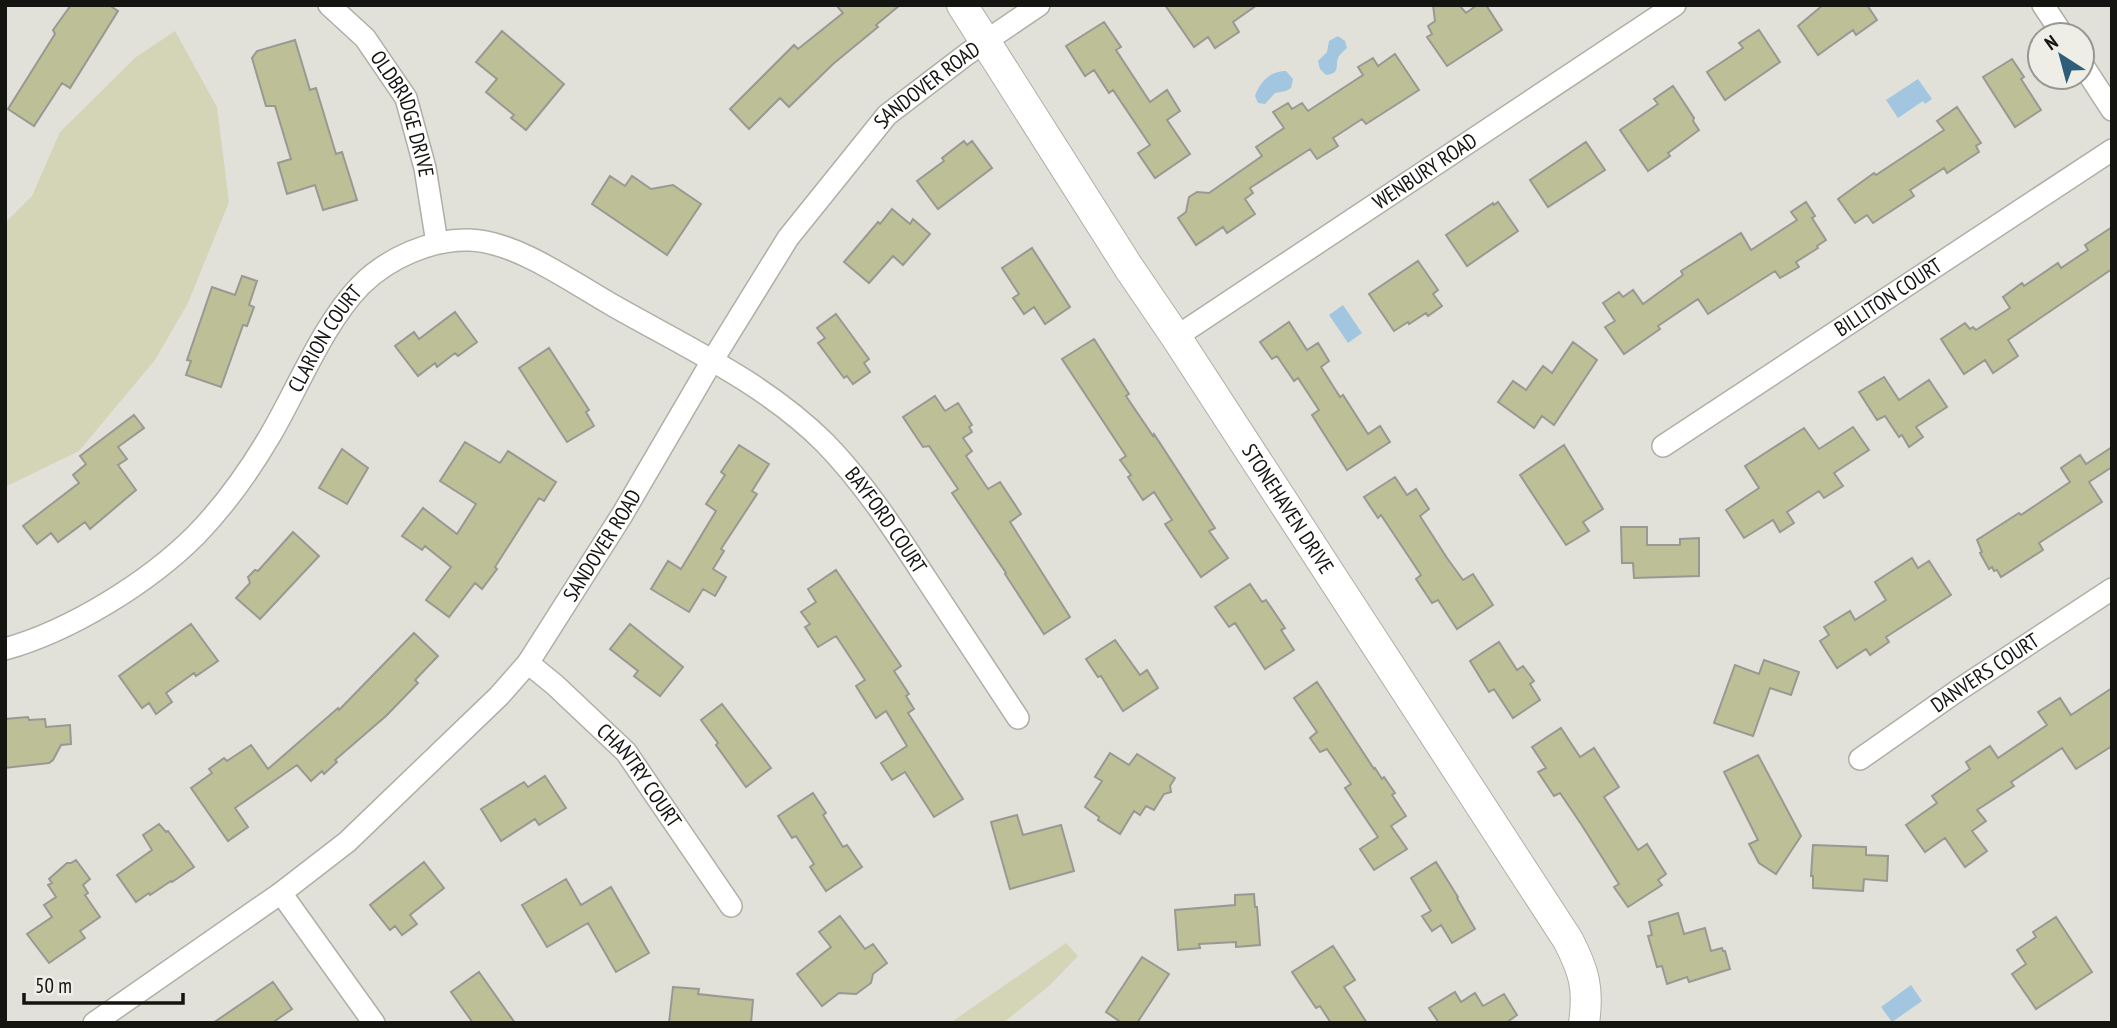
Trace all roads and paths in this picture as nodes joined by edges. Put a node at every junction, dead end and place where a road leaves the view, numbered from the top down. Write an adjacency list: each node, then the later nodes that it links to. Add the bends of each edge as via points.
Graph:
1 (329, 5): 11 (street, OLDBRIDGE DRIVE, via 365,38 406,98 425,168)
2 (962, 5): 7 (street, STONEHAVEN DRIVE)
3 (1039, 5): 7 (street, SANDOVER ROAD)
4 (1675, 5): 12 (street, WENBURY ROAD)
5 (2043, 5): 6 (street)
6 (2054, 21)
7 (984, 42): 12 (street, STONEHAVEN DRIVE); 13 (street, SANDOVER ROAD, via 887,115 788,238)
8 (2096, 85): 9 (street)
9 (2112, 110)
10 (2112, 150): 14 (street, BILLITON COURT)
11 (437, 243): 13 (street, CLARION COURT, via 470,239 506,247); 16 (street, CLARION COURT, via 380,267 360,286 328,328 235,490 195,535 150,575 93,611)
12 (1176, 337): 24 (street, STONEHAVEN DRIVE, via 1568,940 1583,973)
13 (712, 361): 17 (street, SANDOVER ROAD); 18 (street, BAYFORD COURT, via 793,415 825,443 867,492)
14 (1663, 446)
15 (2112, 589): 19 (street, DANVERS COURT)
16 (5, 649)
17 (528, 663): 20 (street, SANDOVER ROAD, via 347,842); 21 (street, CHANTRY COURT, via 626,752)
18 (1018, 718)
19 (1860, 759)
20 (281, 893): 22 (street, SANDOVER ROAD); 23 (street)
21 (731, 906)
22 (94, 1023)
23 (374, 1023)
24 (1584, 1023)

